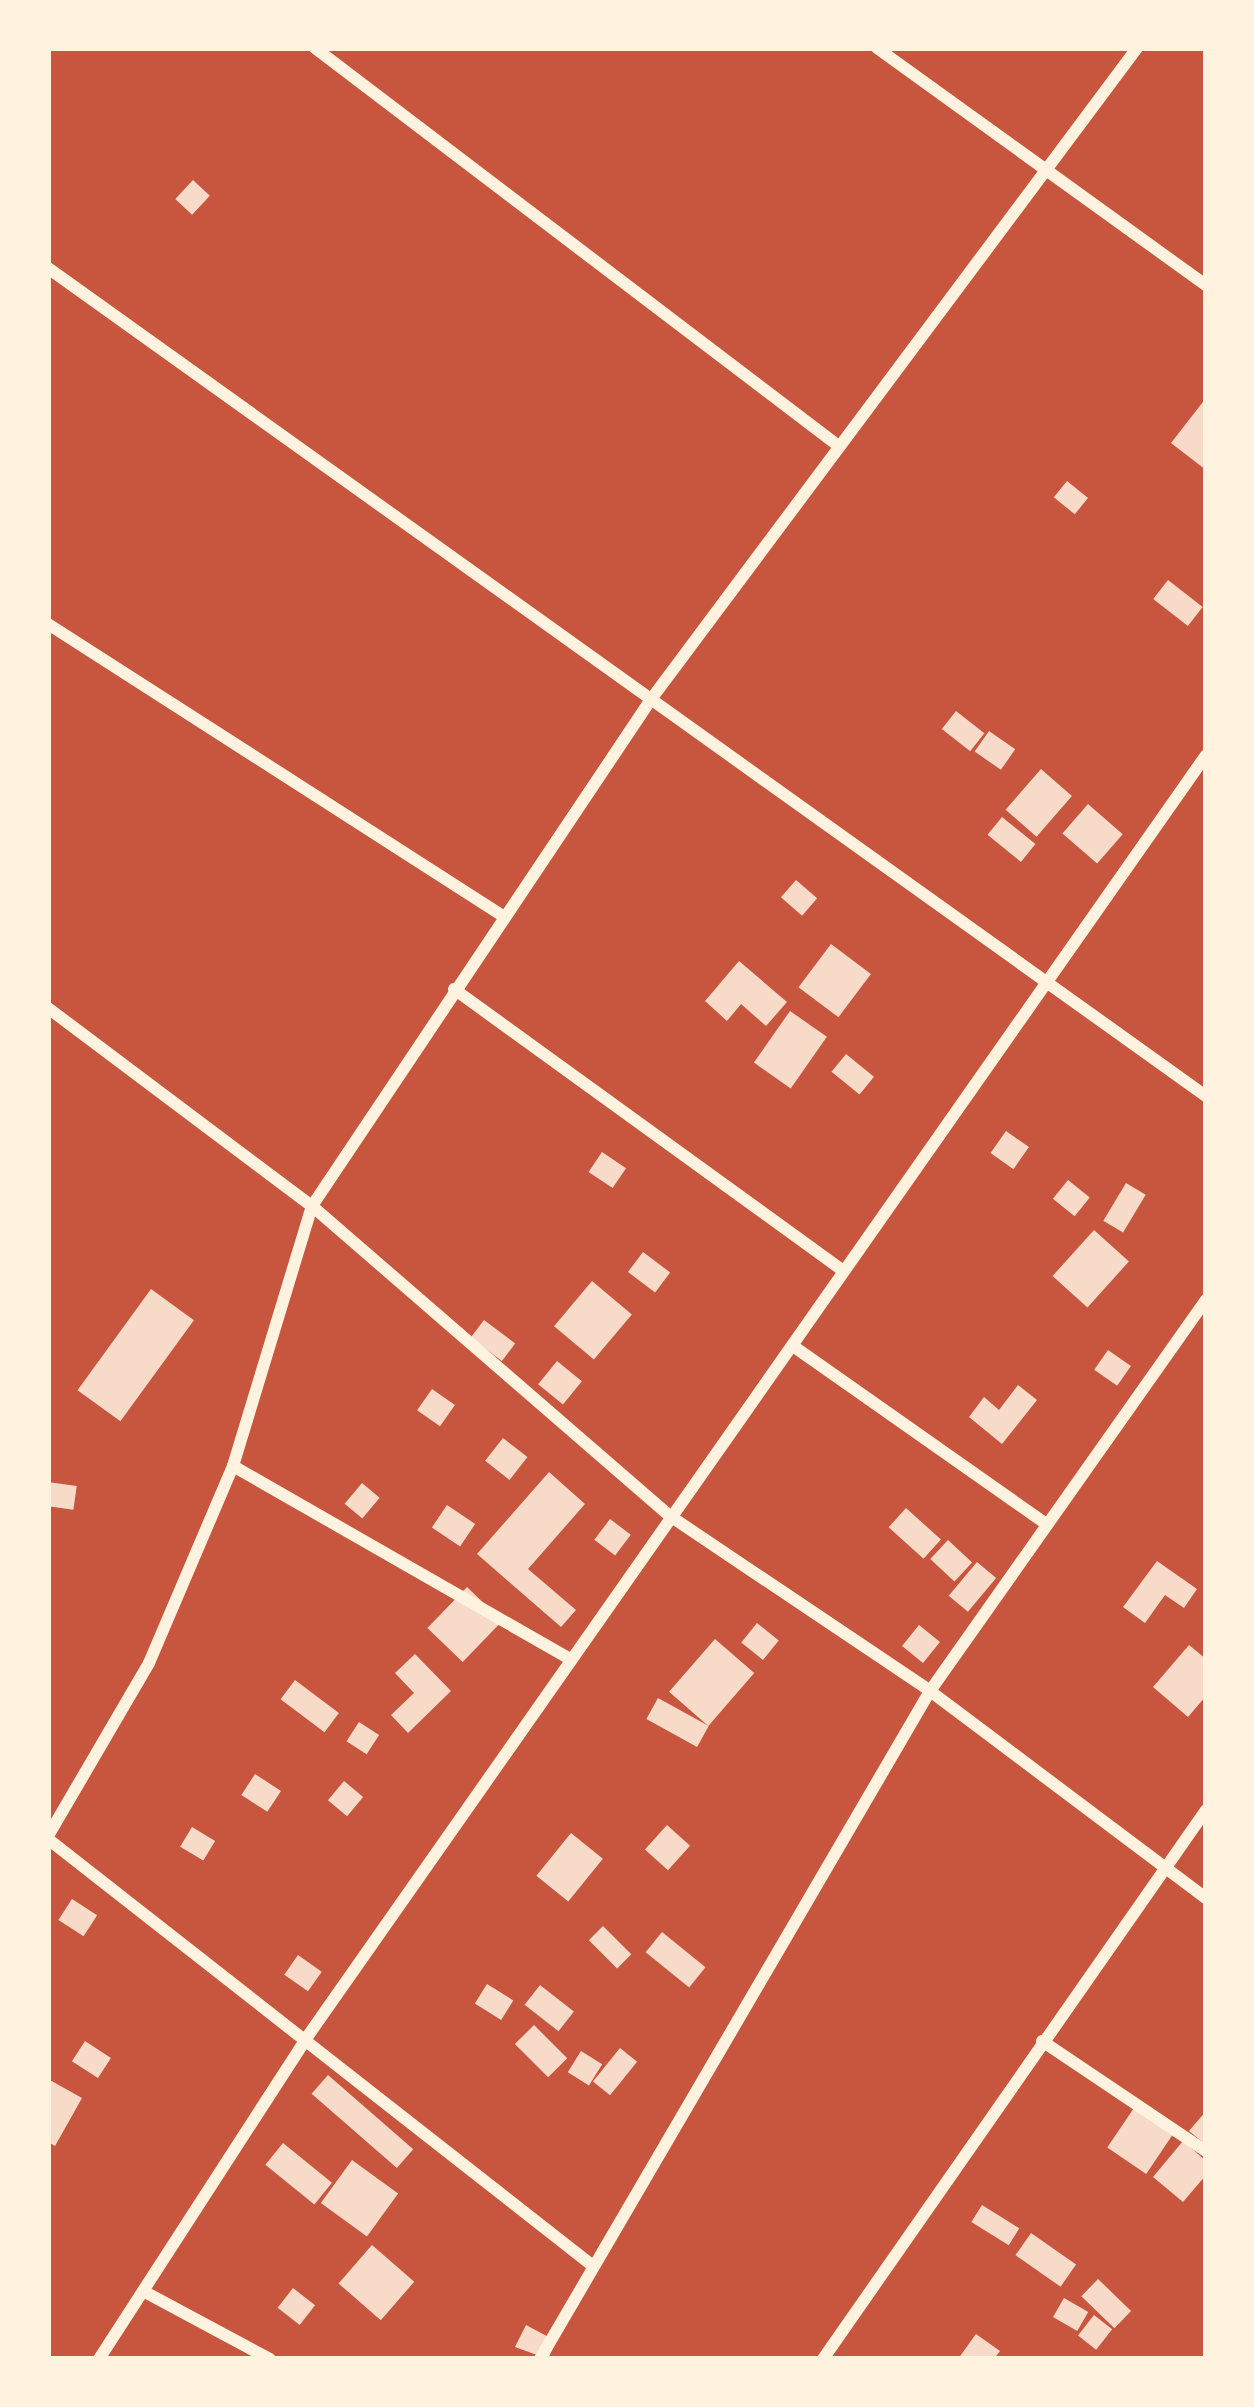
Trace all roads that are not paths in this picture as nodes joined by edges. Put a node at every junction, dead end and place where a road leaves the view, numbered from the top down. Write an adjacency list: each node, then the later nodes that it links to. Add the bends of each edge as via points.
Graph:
1 (315, 48): 7 (street)
2 (877, 48): 4 (street)
3 (1137, 48): 4 (street)
4 (1046, 170): 6 (street); 7 (street)
5 (48, 268): 9 (street)
6 (1206, 285)
7 (836, 444): 9 (street)
8 (48, 624): 11 (street)
9 (652, 698): 11 (street); 12 (street)
10 (1206, 755): 12 (street)
11 (503, 916): 13 (street)
12 (1045, 986): 15 (street); 17 (street)
13 (454, 989): 16 (street); 17 (street)
14 (48, 1008): 16 (street)
15 (1206, 1096)
16 (312, 1206): 20 (street); 21 (street)
17 (844, 1271): 19 (street)
18 (1206, 1300): 22 (street)
19 (793, 1346): 21 (street); 22 (street)
20 (233, 1466): 23 (street); 26 (street, via 149,1663)
21 (670, 1516): 23 (street); 24 (street)
22 (1046, 1524): 24 (street)
23 (571, 1659): 29 (street)
24 (930, 1691): 27 (street); 32 (street)
25 (1206, 1810): 27 (street)
26 (48, 1838): 29 (street)
27 (1163, 1869): 28 (street); 30 (street)
28 (1206, 1898)
29 (305, 2040): 32 (street); 33 (street)
30 (1042, 2041): 31 (street); 37 (street)
31 (1206, 2151)
32 (593, 2266): 36 (street)
33 (143, 2290): 34 (street); 35 (street)
34 (99, 2359)
35 (270, 2359)
36 (540, 2359)
37 (823, 2359)

